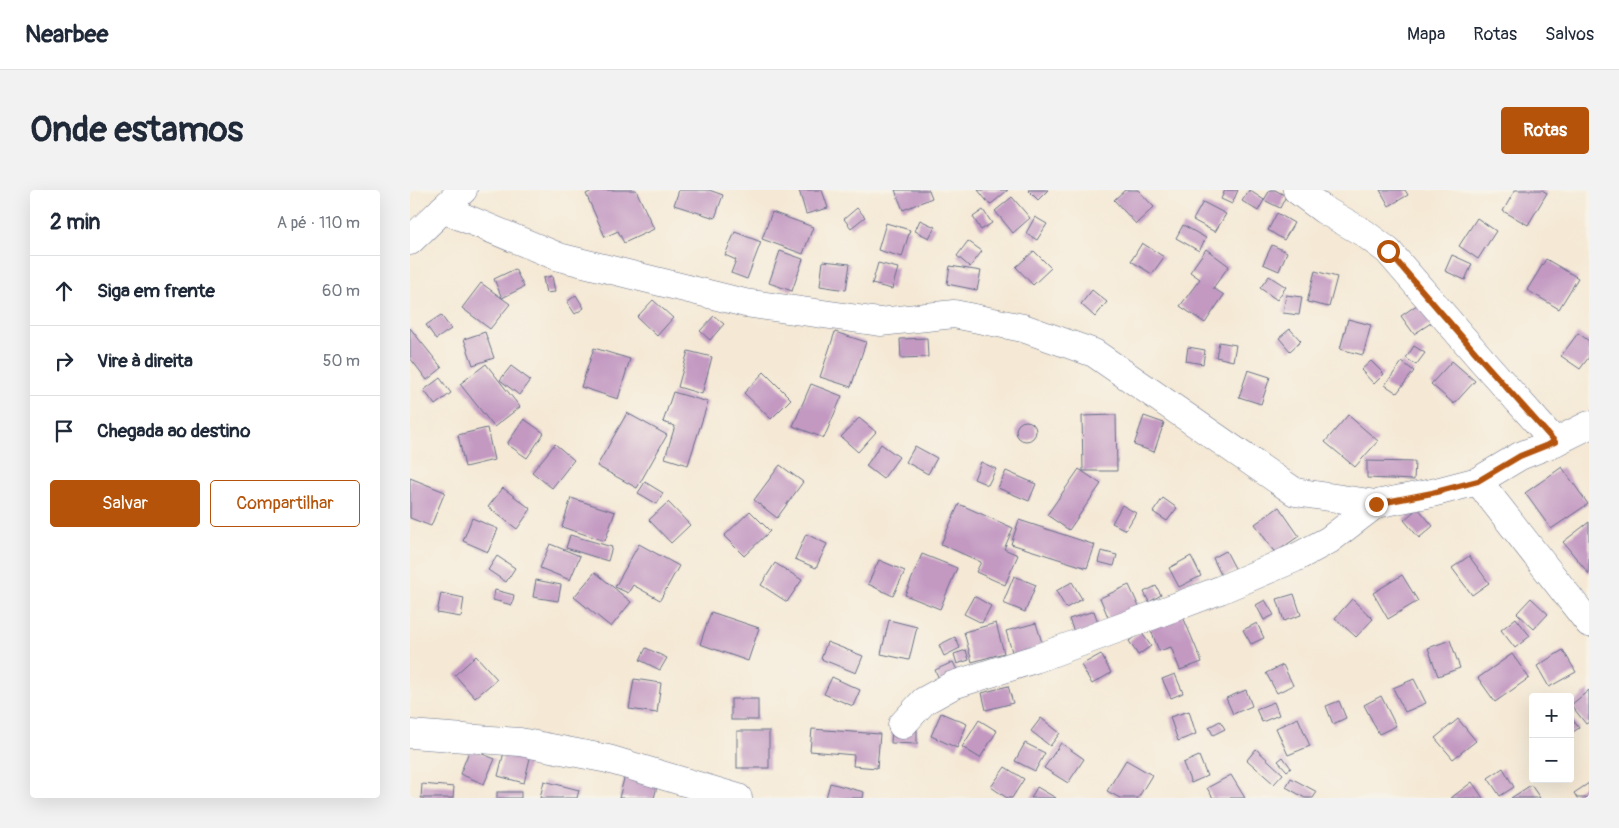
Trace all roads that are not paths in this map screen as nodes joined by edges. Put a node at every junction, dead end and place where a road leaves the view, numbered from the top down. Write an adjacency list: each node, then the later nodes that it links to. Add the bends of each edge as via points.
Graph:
1 (462, 190): 3 (street)
2 (1297, 190): 6 (street, via 1392,255)
3 (443, 209): 4 (street); 8 (street, via 559,257 745,303 880,322 954,314 1023,328 1094,353 1295,492)
4 (410, 241)
5 (1589, 425): 6 (street)
6 (1555, 442): 7 (street, via 1520,456)
7 (1478, 481): 8 (street); 9 (street)
8 (1376, 504): 10 (street, via 1329,540 1295,558 1125,626 952,685 924,701)
9 (1589, 623)
10 (902, 725)
11 (410, 734): 12 (street, via 520,742 608,759)
12 (738, 798)

